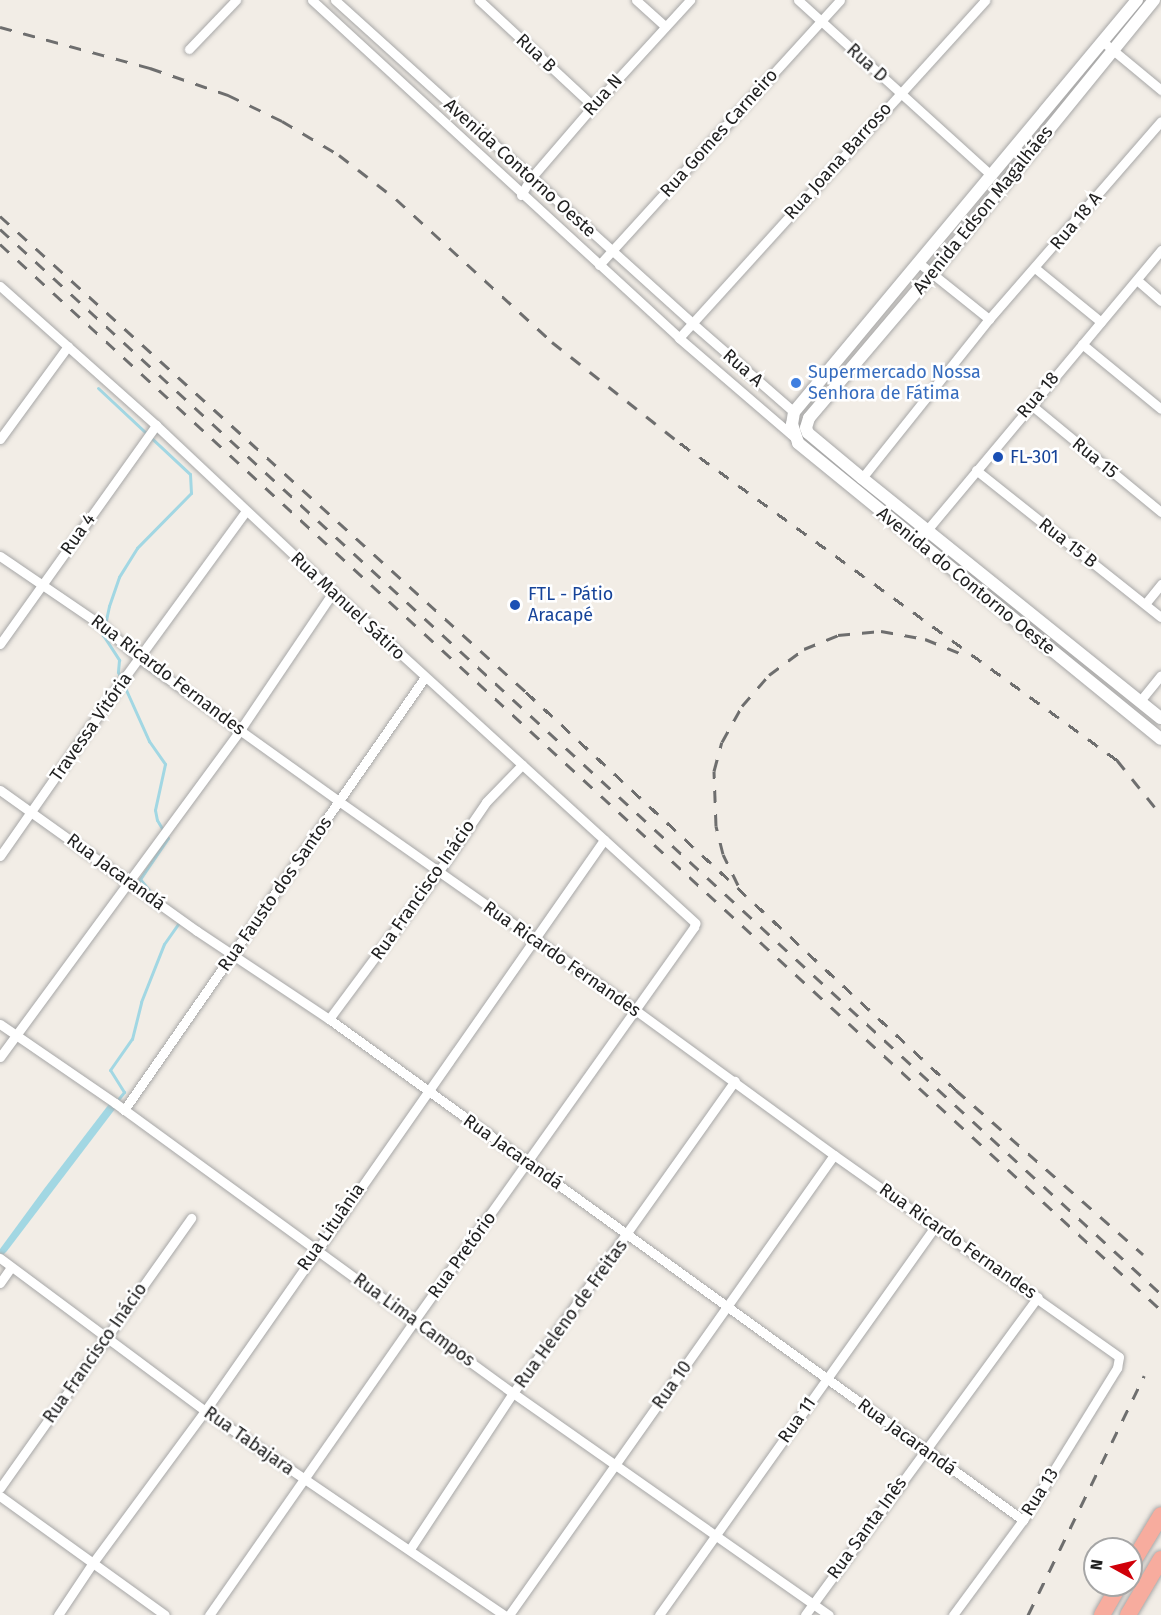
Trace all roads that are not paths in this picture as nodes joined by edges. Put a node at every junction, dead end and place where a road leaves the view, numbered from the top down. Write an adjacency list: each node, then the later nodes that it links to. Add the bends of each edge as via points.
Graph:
1 (236, 0): 15 (street)
2 (312, 0): 18 (street, Avenida Contorno Oeste)
3 (334, 0): 17 (street, Avenida Contorno Oeste)
4 (479, 0): 21 (street, Rua B)
5 (636, 0): 13 (street)
6 (690, 0): 13 (street, Rua N)
7 (798, 0): 12 (street, Rua D)
8 (840, 0): 12 (street, Rua Gomes Carneiro)
9 (985, 0): 20 (street, Rua Joana Barroso)
10 (1137, 0): 14 (street, Avenida Edson Magalhães)
11 (1154, 0): 16 (street, Avenida Edson Magalhães)
12 (820, 22): 20 (street, Rua D); 27 (street, Rua Gomes Carneiro)
13 (665, 26): 21 (street, Rua N)
14 (1102, 41): 16 (street); 23 (street, Avenida Edson Magalhães)
15 (189, 49)
16 (1113, 50): 19 (street); 31 (street, Avenida Edson Magalhães)
17 (397, 56): 18 (street); 24 (street, Avenida Contorno Oeste)
18 (385, 68): 25 (street, Avenida Contorno Oeste)
19 (1161, 90)
20 (900, 93): 23 (street, Rua D); 37 (street, Rua Joana Barroso)
21 (593, 106): 24 (street, Rua N)
22 (1161, 121): 30 (street, Rua 18 A)
23 (990, 174): 28 (street, Avenida Edson Magalhães)
24 (531, 178): 25 (street, Rua N); 27 (street, Avenida Contorno Oeste)
25 (521, 195): 29 (street, Avenida Contorno Oeste)
26 (1161, 250): 32 (street, Rua 18)
27 (612, 251): 29 (street, Rua Gomes Carneiro); 37 (street, Avenida Contorno Oeste)
28 (920, 263): 31 (street); 47 (street, Avenida Edson Magalhães)
29 (599, 266): 38 (street, Avenida Contorno Oeste)
30 (1035, 268): 35 (street, Rua 18 A); 36 (street)
31 (932, 273): 35 (street); 48 (street, Avenida Edson Magalhães)
32 (1137, 280): 34 (street); 36 (street, Rua 18)
33 (0, 286): 40 (street, Rua Manuel Sátiro)
34 (1161, 301)
35 (989, 319): 53 (street, Rua 18 A)
36 (1101, 322): 39 (street, Rua 18)
37 (692, 323): 38 (street); 41 (street, Rua A)
38 (679, 338): 42 (street, Avenida Contorno Oeste)
39 (1082, 344): 45 (street, Rua 18); 46 (street)
40 (68, 346): 49 (street, Rua Manuel Sátiro); 51 (street)
41 (723, 350): 42 (street); 43 (street, Rua A)
42 (710, 365): 44 (street, Avenida Contorno Oeste)
43 (742, 368): 44 (street); 47 (street, Rua A)
44 (730, 382): 50 (street, Avenida Contorno Oeste)
45 (1030, 405): 52 (street, Rua 18); 55 (street, Rua 15)
46 (1161, 409)
47 (794, 412): 50 (street)
48 (809, 418): 53 (street, Avenida do Contorno Oeste, via 807,432)
49 (156, 425): 54 (street, Rua Manuel Sátiro); 59 (street, Rua 4)
50 (794, 437): 57 (street, Avenida do Contorno Oeste)
51 (0, 439)
52 (976, 470): 56 (street, Rua 18); 62 (street, Rua 15 B)
53 (862, 478): 56 (street, Avenida do Contorno Oeste)
54 (246, 511): 61 (street, Rua Manuel Sátiro); 69 (street, Travessa Vitória)
55 (1161, 512)
56 (927, 530): 57 (street, Rua 18); 63 (street, Avenida do Contorno Oeste)
57 (917, 542): 65 (street, Avenida do Contorno Oeste)
58 (0, 556): 59 (street, Rua Ricardo Fernandes)
59 (42, 584): 68 (street, Rua 4); 69 (street, Rua Ricardo Fernandes, via 104,627)
60 (1161, 584): 62 (street)
61 (333, 592): 71 (street, Rua Manuel Sátiro); 74 (street)
62 (1145, 604): 64 (street, Rua 15 B)
63 (1029, 612): 65 (street); 66 (street, Avenida do Contorno Oeste)
64 (1161, 617)
65 (1019, 625): 67 (street, Avenida do Contorno Oeste)
66 (1050, 628): 67 (street); 72 (street, Avenida do Contorno Oeste)
67 (1040, 642): 75 (street, Avenida do Contorno Oeste)
68 (0, 644)
69 (139, 658): 74 (street, Rua Ricardo Fernandes); 79 (street, Travessa Vitória)
70 (1161, 675): 72 (street)
71 (425, 677): 76 (street, Rua Manuel Sátiro); 78 (street, Rua Fausto dos Santos)
72 (1140, 701): 73 (street, Avenida do Contorno Oeste)
73 (1161, 718)
74 (240, 730): 78 (street, Rua Ricardo Fernandes); 83 (street)
75 (1161, 739)
76 (522, 765): 80 (street, Rua Manuel Sátiro); 82 (street, Rua Francisco Inácio, via 486,802)
77 (0, 790): 79 (street, Rua Jacarandá)
78 (340, 802): 82 (street, Rua Ricardo Fernandes); 86 (street, Rua Fausto dos Santos)
79 (31, 812): 81 (street, Travessa Vitória); 83 (street, Rua Jacarandá)
80 (604, 840): 84 (street, Rua Manuel Sátiro); 85 (street, Rua Lituânia)
81 (0, 856)
82 (439, 871): 85 (street, Rua Ricardo Fernandes); 88 (street, Rua Francisco Inácio)
83 (131, 882): 86 (street, Rua Jacarandá); 90 (street)
84 (695, 925): 87 (street, Rua Pretório)
85 (533, 940): 87 (street, Rua Ricardo Fernandes); 93 (street, Rua Lituânia)
86 (232, 954): 88 (street, Rua Jacarandá); 94 (street, Rua Fausto dos Santos)
87 (634, 1009): 92 (street, Rua Ricardo Fernandes); 96 (street, Rua Pretório)
88 (329, 1019): 93 (street, Rua Jacarandá)
89 (0, 1024): 90 (street, Rua Lima Campos)
90 (16, 1035): 91 (street); 94 (street, Rua Lima Campos)
91 (0, 1057)
92 (735, 1082): 95 (street, Rua Ricardo Fernandes); 99 (street, Rua Heleno de Freitas)
93 (426, 1091): 96 (street, Rua Jacarandá); 100 (street, Rua Lituânia)
94 (124, 1110): 100 (street, Rua Lima Campos)
95 (834, 1155): 98 (street, Rua Ricardo Fernandes); 105 (street, Rua 10)
96 (528, 1163): 99 (street, Rua Jacarandá); 106 (street, Rua Pretório)
97 (191, 1218): 107 (street, Rua Francisco Inácio)
98 (936, 1225): 104 (street, Rua Ricardo Fernandes); 109 (street, Rua 11)
99 (628, 1235): 105 (street, Rua Jacarandá); 110 (street, Rua Heleno de Freitas)
100 (315, 1249): 106 (street, Rua Lima Campos); 111 (street, Rua Lituânia)
101 (0, 1258): 102 (street, Rua Tabajara)
102 (11, 1267): 103 (street); 107 (street, Rua Tabajara)
103 (0, 1283)
104 (1038, 1297): 108 (street, Rua Ricardo Fernandes, via 1119,1356); 112 (street, Rua Santa Inês)
105 (727, 1306): 109 (street, Rua Jacarandá); 113 (street, Rua 10)
106 (415, 1320): 110 (street, Rua Lima Campos); 114 (street, Rua Pretório)
107 (105, 1338): 111 (street, Rua Tabajara); 115 (street, Rua Francisco Inácio)
108 (1119, 1364): 118 (street, Rua 13)
109 (826, 1378): 112 (street, Rua Jacarandá); 119 (street, Rua 11)
110 (513, 1393): 113 (street, Rua Lima Campos); 121 (street, Rua Heleno de Freitas)
111 (205, 1411): 114 (street, Rua Tabajara); 123 (street, Rua Lituânia)
112 (923, 1450): 118 (street, Rua Jacarandá); 125 (street, Rua Santa Inês)
113 (617, 1464): 119 (street, Rua Lima Campos); 130 (street, Rua 10)
114 (303, 1480): 121 (street, Rua Tabajara); 128 (street, Rua Pretório)
115 (0, 1488)
116 (0, 1496): 123 (street)
117 (1161, 1515): 120 (highway)
118 (1023, 1520): 134 (street, Rua 13)
119 (716, 1535): 125 (street, Rua Lima Campos); 131 (street, Rua 11)
120 (1143, 1545)
121 (410, 1549): 129 (street, Rua Tabajara)
122 (1161, 1559): 136 (highway)
123 (92, 1564): 126 (street, Rua Lituânia); 127 (street)
124 (1112, 1597): 135 (highway)
125 (813, 1603): 132 (street, Rua Santa Inês); 133 (street, Rua Lima Campos)
126 (58, 1615)
127 (165, 1615)
128 (209, 1615)
129 (504, 1615)
130 (509, 1615)
131 (659, 1615)
132 (805, 1615)
133 (829, 1615)
134 (953, 1615)
135 (1102, 1615)
136 (1128, 1615)

